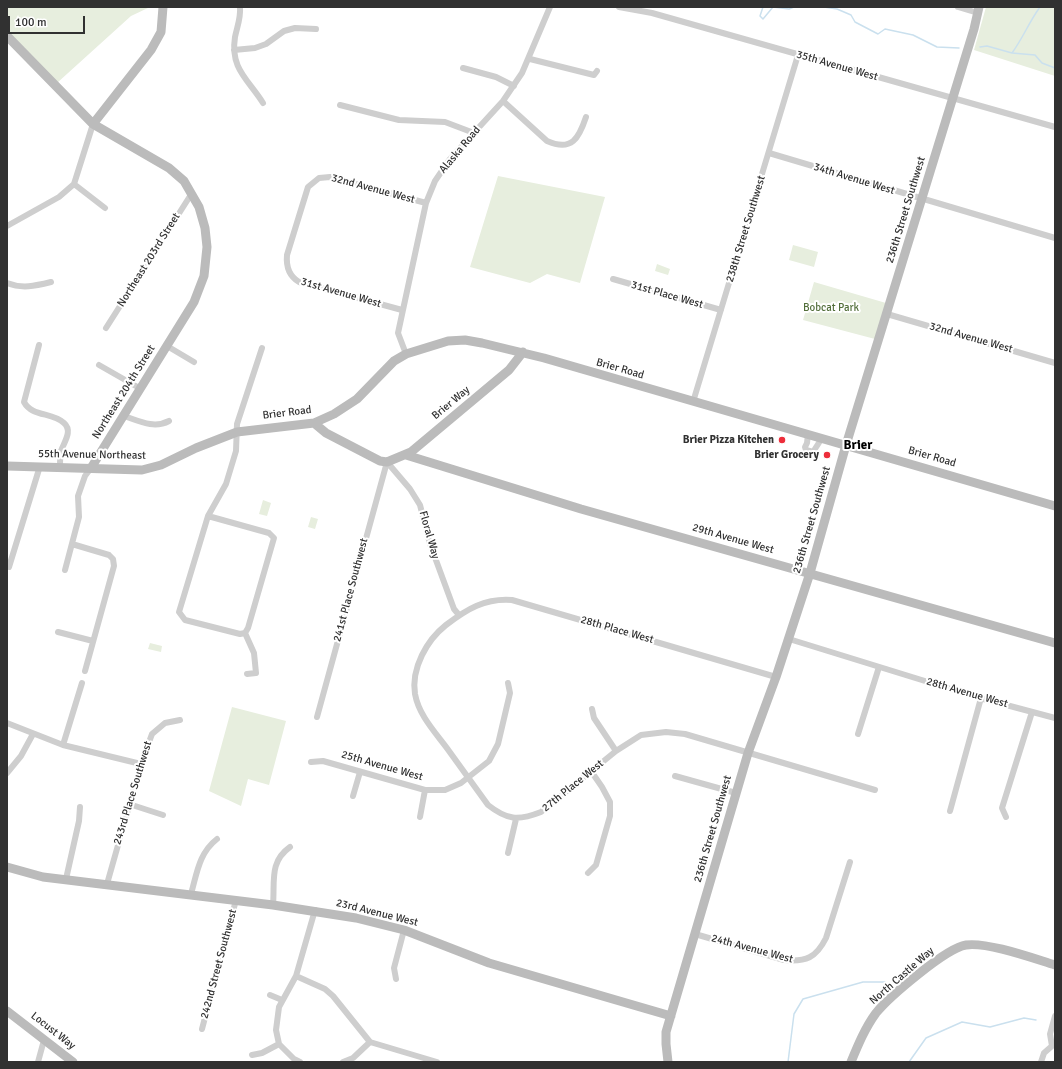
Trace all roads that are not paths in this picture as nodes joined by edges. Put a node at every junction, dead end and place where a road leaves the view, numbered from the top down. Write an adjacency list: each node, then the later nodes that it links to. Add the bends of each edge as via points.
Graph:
1 (162, 7): 20 (street, via 161,32 151,50)
2 (240, 7): 9 (street)
3 (550, 7): 11 (street, Alaska Road)
4 (619, 7): 10 (street, 35th Avenue West, via 652,13)
5 (958, 7): 6 (street)
6 (978, 10): 15 (street, 236th Street Southwest)
7 (316, 29): 9 (street, via 289,29 266,44)
8 (7, 36): 20 (street, Northeast 204th Street)
9 (234, 50): 17 (street, via 239,71)
10 (798, 55): 15 (street, 35th Avenue West); 23 (street, 238th Street Southwest)
11 (530, 59): 13 (street, via 582,73 594,75); 14 (street, Alaska Road)
12 (463, 68): 14 (street, via 496,77)
13 (597, 71)
14 (514, 86): 16 (street, Alaska Road)
15 (953, 99): 21 (street, 35th Avenue West); 26 (street, 236th Street Southwest)
16 (502, 101): 19 (street, via 548,141 555,144 573,142 581,132); 22 (street, Alaska Road)
17 (263, 103)
18 (340, 105): 22 (street, via 399,120 445,122)
19 (586, 117)
20 (93, 124): 24 (street); 25 (street, Northeast 204th Street, via 169,168 184,181)
21 (1055, 127)
22 (474, 133): 27 (street, Alaska Road, via 450,159 435,181)
23 (769, 153): 26 (street, 34th Avenue West); 36 (street, 238th Street Southwest)
24 (74, 184): 28 (street); 29 (street, via 59,197)
25 (192, 193): 38 (street, Northeast 203rd Street); 40 (street, Northeast 204th Street, via 205,228 207,247 204,276 194,302)
26 (922, 199): 30 (street, 34th Avenue West); 37 (street, 236th Street Southwest)
27 (426, 203): 31 (street, 32nd Avenue West, via 330,176 319,178 308,188 287,255); 35 (street, Alaska Road)
28 (105, 208)
29 (7, 226)
30 (1055, 238)
31 (287, 266): 35 (street, 31st Avenue West, via 291,275 299,282)
32 (613, 279): 36 (street, 31st Place West)
33 (51, 282): 34 (street, via 32,287 18,287)
34 (7, 283)
35 (402, 310): 43 (street, Alaska Road, via 398,333)
36 (720, 310): 48 (street, 238th Street Southwest)
37 (887, 314): 45 (street, 32nd Avenue West); 55 (street, 236th Street Southwest)
38 (106, 328)
39 (39, 345): 61 (street, via 24,402 26,407 34,412 64,422 68,432 61,450)
40 (167, 346): 44 (street); 47 (street, Northeast 204th Street)
41 (262, 348): 52 (street, via 237,424)
42 (523, 352): 43 (street, Brier Road, via 465,340 446,342); 48 (street, Brier Road); 57 (street, Brier Way, via 509,370)
43 (406, 354): 51 (street, Brier Road, via 387,367 356,398 334,414)
44 (194, 362)
45 (1055, 363)
46 (99, 365): 47 (street)
47 (141, 389): 49 (street, Northeast 204th Street)
48 (693, 402): 53 (street, Brier Road)
49 (124, 416): 50 (street, via 153,425 162,425); 62 (street, Northeast 204th Street)
50 (169, 421)
51 (314, 423): 52 (street, Brier Road); 58 (street, via 326,433 380,461)
52 (237, 432): 56 (street, Brier Road); 64 (street, via 236,451 226,484)
53 (808, 439): 54 (street, Brier Road); 54 (street, via 806,450 813,452)
54 (820, 442): 55 (street, Brier Road)
55 (846, 445): 63 (street, Brier Road); 68 (street, 236th Street Southwest)
56 (196, 448): 62 (street, 55th Avenue Northeast, via 150,468)
57 (406, 456): 58 (street, Brier Way); 68 (street, 29th Avenue West, via 581,509)
58 (387, 462): 69 (street, Floral Way, via 420,505 438,567); 84 (street, 241st Place Southwest)
59 (7, 466): 60 (street, 55th Avenue Northeast)
60 (40, 466): 61 (street, 55th Avenue Northeast); 66 (street)
61 (60, 467): 62 (street, 55th Avenue Northeast)
62 (91, 468): 65 (street, Northeast 204th Street, via 85,476 78,496 79,517)
63 (1055, 506)
64 (208, 516): 71 (street, via 269,533 274,538); 71 (street, via 179,612 185,620 240,634)
65 (72, 544): 67 (street, Northeast 204th Street); 73 (street, via 109,555 113,559 114,566)
66 (9, 567)
67 (65, 570)
68 (810, 573): 72 (street, 236th Street Southwest); 74 (street, 29th Avenue West)
69 (458, 615): 78 (street, 28th Place West, via 488,601 512,600); 99 (street, via 427,644 416,674 415,694 423,715)
70 (58, 632): 73 (street)
71 (245, 633): 77 (street, via 254,653 256,673)
72 (789, 640): 75 (street, 28th Avenue West); 78 (street, 236th Street Southwest)
73 (93, 641): 76 (street)
74 (1055, 643)
75 (879, 667): 81 (street, 28th Avenue West); 89 (street)
76 (85, 671)
77 (247, 674)
78 (776, 677): 92 (street, 236th Street Southwest)
79 (82, 683): 90 (street)
80 (508, 683): 99 (street, 25th Avenue West, via 510,693 498,744 489,761)
81 (981, 698): 83 (street, 28th Avenue West); 106 (street)
82 (592, 709): 91 (street, via 594,718)
83 (1032, 712): 85 (street, 28th Avenue West); 109 (street, via 1002,808)
84 (317, 717)
85 (1055, 718)
86 (180, 720): 94 (street, 243rd Place Southwest, via 165,723 152,734)
87 (7, 723): 88 (street)
88 (33, 734): 90 (street); 97 (street, via 21,756)
89 (858, 734)
90 (63, 745): 94 (street)
91 (616, 751): 92 (street, 27th Place West, via 641,735 666,732 685,734); 95 (street, 27th Place West)
92 (748, 752): 101 (street, 27th Place West); 102 (street, 236th Street Southwest)
93 (311, 762): 96 (street, 25th Avenue West, via 323,761)
94 (141, 764): 104 (street, 243rd Place Southwest)
95 (591, 771): 110 (street, 27th Place West, via 541,812); 116 (street, via 610,802 610,816 596,865)
96 (360, 772): 100 (street, 25th Avenue West); 103 (street)
97 (7, 773)
98 (675, 776): 102 (street)
99 (469, 778): 100 (street, 25th Avenue West, via 446,790); 110 (street, via 488,805 500,814)
100 (425, 790): 108 (street)
101 (875, 790)
102 (736, 793): 124 (street, 236th Street Southwest)
103 (353, 796)
104 (130, 804): 107 (street); 118 (street, 243rd Place Southwest)
105 (80, 807): 117 (street)
106 (950, 811)
107 (163, 815)
108 (420, 817)
109 (1006, 817)
110 (516, 819): 113 (street)
111 (218, 839): 119 (street, via 205,850 200,860)
112 (290, 847): 121 (street, via 278,858 274,871)
113 (508, 853)
114 (850, 862): 124 (street, 24th Avenue West, via 826,938 820,950 808,959 799,962 784,960)
115 (7, 867): 117 (street, 23rd Avenue West, via 34,876)
116 (588, 873)
117 (66, 879): 118 (street, 23rd Avenue West)
118 (107, 884): 119 (street, 23rd Avenue West)
119 (191, 894): 120 (street, 23rd Avenue West)
120 (236, 900): 121 (street, 23rd Avenue West); 133 (street, 242nd Street Southwest)
121 (273, 904): 122 (street, 23rd Avenue West)
122 (315, 910): 123 (street, 23rd Avenue West); 126 (street)
123 (404, 930): 127 (street, via 394,968); 131 (street, 23rd Avenue West, via 490,963)
124 (695, 934): 131 (street, 236th Street Southwest)
125 (1055, 964): 145 (street, North Castle Way, via 987,947 958,947 947,953 885,1004 865,1031)
126 (296, 976): 129 (street); 135 (street, via 325,989 333,996)
127 (396, 979)
128 (270, 995): 129 (street)
129 (282, 1000): 136 (street, via 276,1019)
130 (7, 1011): 134 (street, Locust Way)
131 (671, 1016): 144 (street, 236th Street Southwest, via 666,1032)
132 (1055, 1016): 137 (street, via 1050,1034)
133 (202, 1029)
134 (44, 1040): 139 (street); 140 (street, Locust Way)
135 (370, 1042): 142 (street, via 353,1058); 143 (street)
136 (279, 1044): 138 (street, via 262,1054); 141 (street)
137 (1053, 1047): 146 (street, via 1044,1053)
138 (252, 1055)
139 (38, 1062)
140 (73, 1062)
141 (300, 1062)
142 (343, 1062)
143 (437, 1062)
144 (668, 1062)
145 (851, 1062)
146 (1041, 1062)

